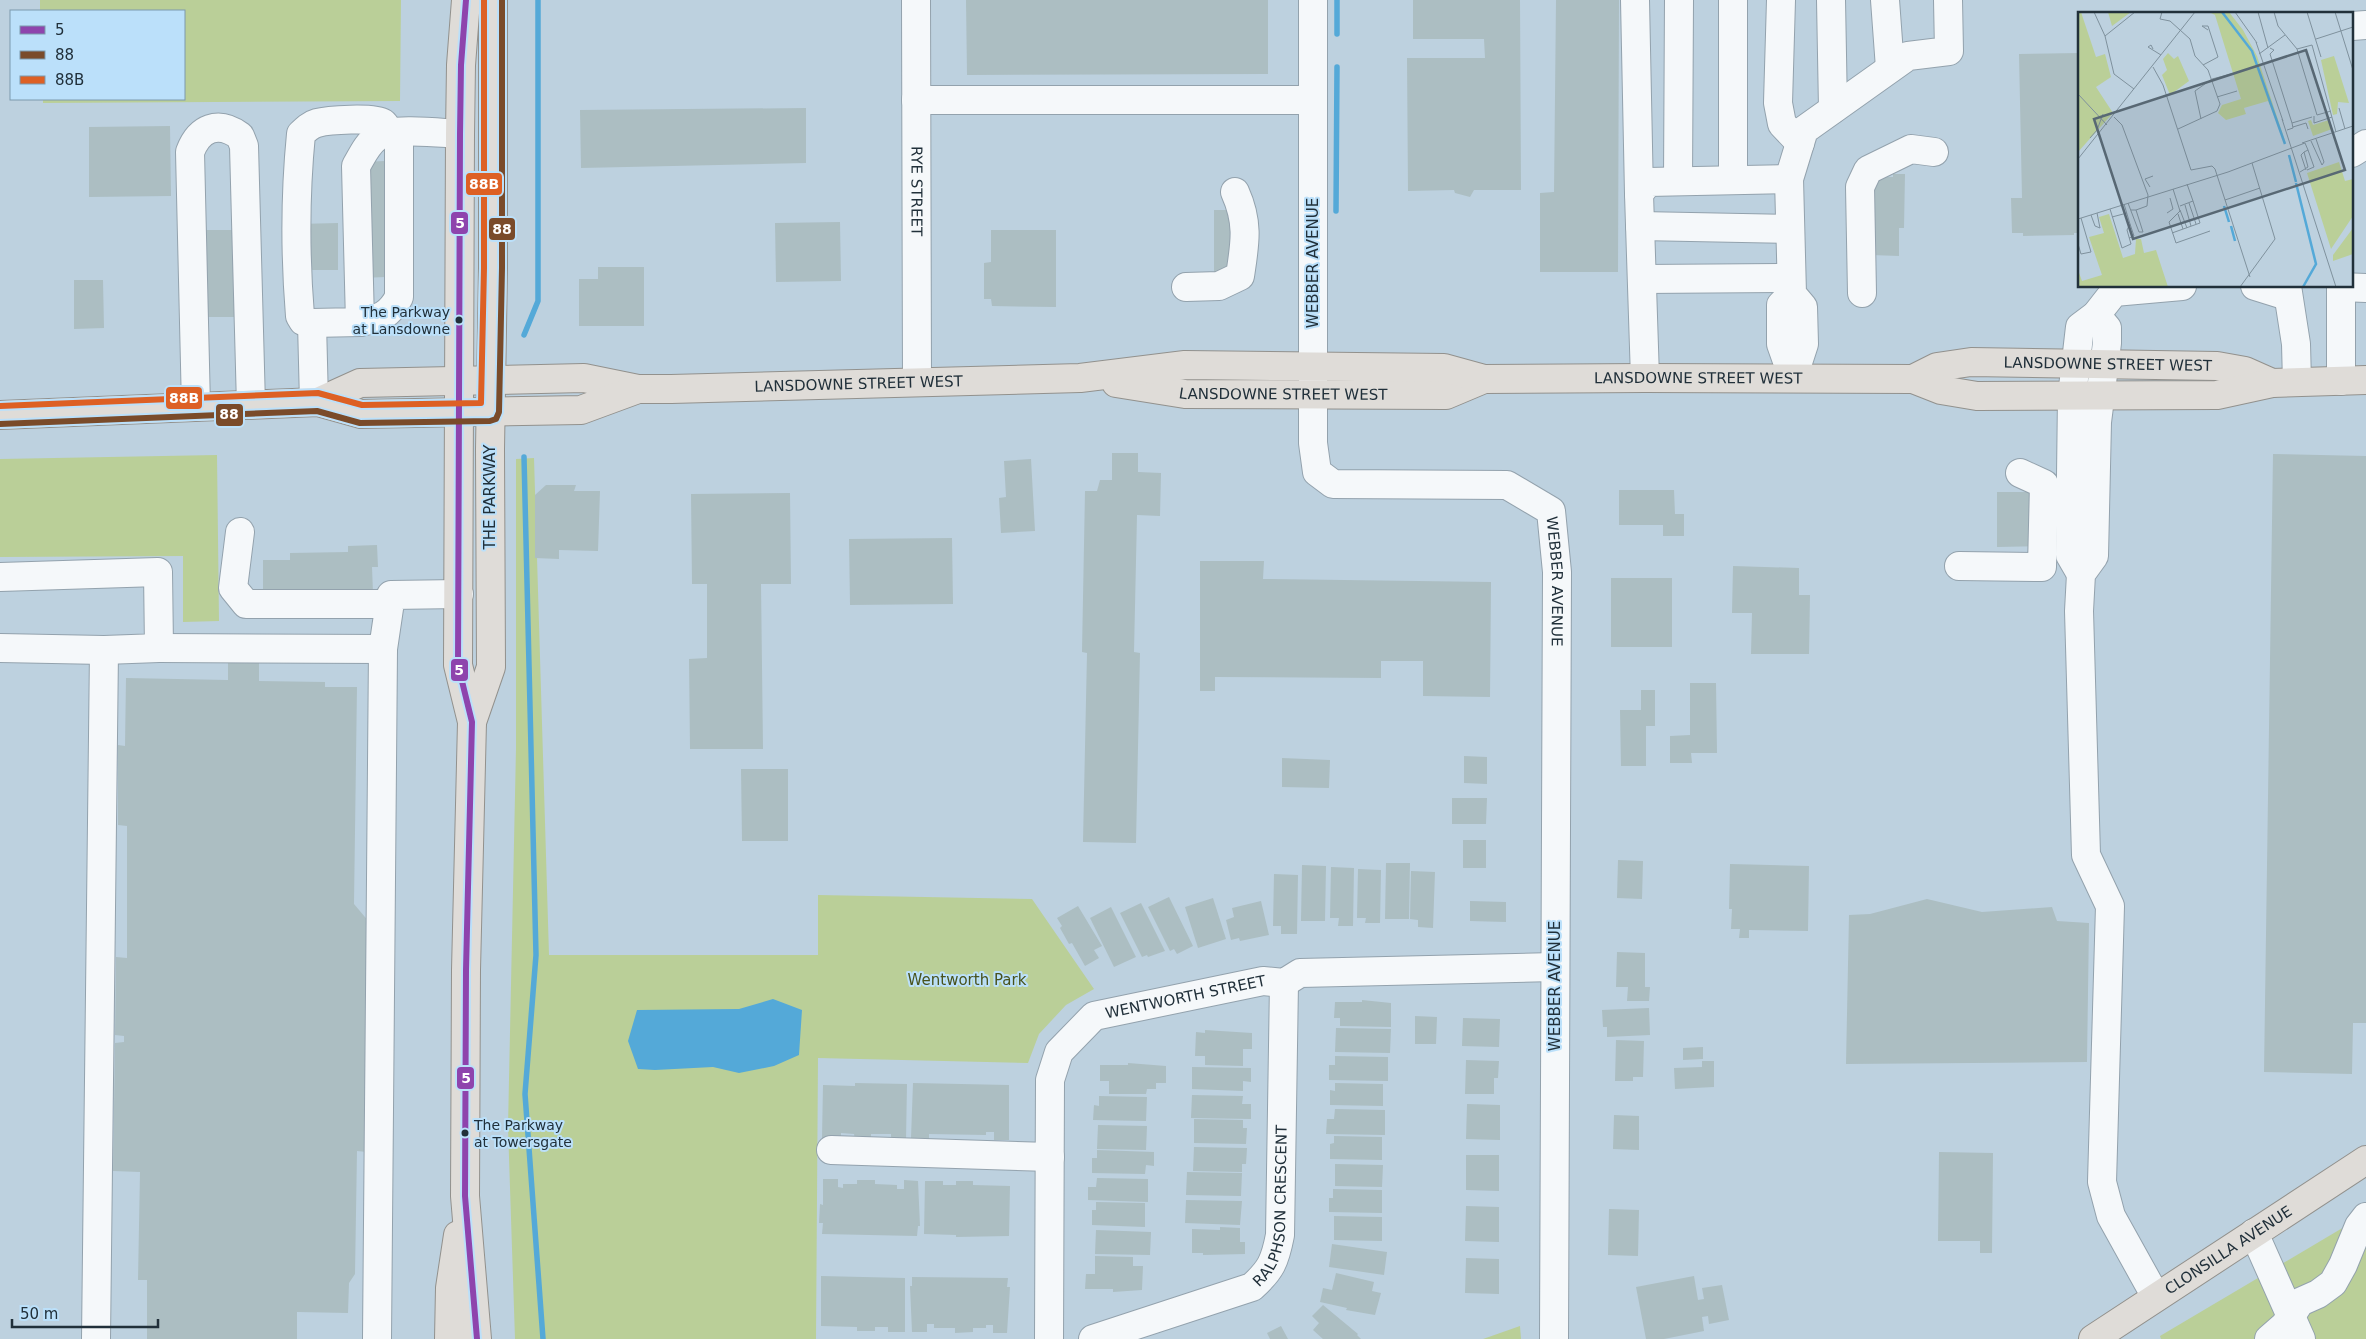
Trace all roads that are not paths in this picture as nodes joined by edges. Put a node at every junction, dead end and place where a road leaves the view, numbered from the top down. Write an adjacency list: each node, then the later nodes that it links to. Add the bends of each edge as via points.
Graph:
1 (466, 0): 17 (main road, THE PARKWAY)
2 (492, 0): 47 (main road, THE PARKWAY)
3 (916, 0): 13 (street, RYE STREET)
4 (1313, 0): 14 (street, WEBBER AVENUE)
5 (1635, 0): 26 (street)
6 (1679, 0): 24 (street)
7 (1733, 0): 23 (street)
8 (1781, 0): 18 (street, via 1778,103 1782,124)
9 (1831, 0): 15 (street)
10 (1886, 0): 12 (street)
11 (1948, 0): 12 (street, via 1949,51 1908,56)
12 (1890, 68): 15 (street)
13 (916, 100): 14 (street); 51 (street, RYE STREET)
14 (1313, 100): 42 (street, WEBBER AVENUE)
15 (1833, 109): 18 (street, via 1804,130)
16 (394, 133): 17 (street); 38 (street, via 376,138 356,166); 38 (street, via 399,297 384,316); 39 (street, via 378,121 364,120 318,123 301,134 295,220 296,266 300,316 303,321)
17 (460, 134): 50 (main road, THE PARKWAY)
18 (1800, 143): 22 (street)
19 (2366, 144): 21 (street)
20 (1934, 152): 36 (street, via 1911,149 1868,170 1860,187)
21 (2354, 152)
22 (1789, 178): 23 (street); 28 (street)
23 (1733, 180): 24 (street)
24 (1678, 181): 26 (street, via 1648,182)
25 (1235, 192): 31 (street, via 1244,212 1245,246 1240,276 1220,286)
26 (1639, 194): 27 (street)
27 (1640, 226): 28 (street); 29 (street)
28 (1789, 228): 30 (street)
29 (1643, 279): 30 (street); 44 (street)
30 (1792, 286): 45 (street, via 1803,307 1804,344)
31 (1186, 287)
32 (2159, 288): 37 (street, via 2114,292)
33 (2268, 288): 35 (street)
34 (2350, 288): 49 (street)
35 (2287, 291): 52 (street, via 2296,344)
36 (1862, 293)
37 (2096, 315): 40 (street, via 2080,327); 41 (street, via 2107,328)
38 (360, 322): 39 (street)
39 (312, 323): 57 (street)
40 (2076, 364): 41 (main road, LANSDOWNE STREET WEST); 46 (main road, LANSDOWNE STREET WEST, via 1971,362 1936,367); 55 (street)
41 (2104, 365): 52 (main road, LANSDOWNE STREET WEST, via 2217,366); 56 (street)
42 (1312, 366): 43 (main road, LANSDOWNE STREET WEST, via 1185,365); 48 (main road, LANSDOWNE STREET WEST, via 1444,368); 54 (street, WEBBER AVENUE)
43 (1080, 378): 51 (main road, LANSDOWNE STREET WEST); 54 (main road, LANSDOWNE STREET WEST, via 1185,394)
44 (1645, 378): 45 (main road, LANSDOWNE STREET WEST); 48 (main road, LANSDOWNE STREET WEST)
45 (1793, 378): 46 (main road, LANSDOWNE STREET WEST)
46 (1913, 379): 55 (main road, LANSDOWNE STREET WEST, via 1941,390 1977,396)
47 (491, 380): 50 (main road, LANSDOWNE STREET WEST); 53 (main road, LANSDOWNE STREET WEST, via 584,378); 61 (main road, THE PARKWAY)
48 (1484, 380): 54 (main road, LANSDOWNE STREET WEST, via 1446,395)
49 (2353, 380): 52 (main road, LANSDOWNE STREET WEST)
50 (459, 381): 57 (main road, LANSDOWNE STREET WEST, via 360,383); 60 (main road, THE PARKWAY)
51 (917, 382): 53 (main road, LANSDOWNE STREET WEST)
52 (2284, 382): 56 (main road, LANSDOWNE STREET WEST, via 2217,395)
53 (638, 389): 61 (main road, LANSDOWNE STREET WEST, via 580,410)
54 (1313, 394): 75 (street, WEBBER AVENUE, via 1313,443 1317,472 1333,484 1507,485 1551,511 1558,572)
55 (2072, 396): 56 (main road, LANSDOWNE STREET WEST); 66 (street, via 2070,555)
56 (2100, 396): 66 (street, via 2096,422 2094,556)
57 (316, 402): 58 (main road, LANSDOWNE STREET WEST); 60 (main road, LANSDOWNE STREET WEST, via 361,414)
58 (251, 405): 59 (main road, LANSDOWNE STREET WEST); 59 (street, via 244,146 240,136 233,131 212,128 202,132 190,152)
59 (196, 407): 62 (main road, LANSDOWNE STREET WEST)
60 (459, 412): 61 (main road, LANSDOWNE STREET WEST); 68 (main road, THE PARKWAY)
61 (490, 412): 74 (main road, THE PARKWAY, via 491,667)
62 (0, 415)
63 (2020, 474): 65 (street, via 2044,484 2042,567)
64 (240, 532): 69 (street, via 233,588 246,604)
65 (1959, 566)
66 (2081, 574): 83 (street, via 2079,611 2086,855 2110,906 2102,1182 2112,1216)
67 (0, 577): 71 (street, via 158,572)
68 (459, 594): 69 (street, via 390,595); 74 (main road, THE PARKWAY, via 458,665)
69 (389, 604): 72 (street)
70 (0, 648): 73 (street)
71 (159, 648): 72 (street); 73 (street)
72 (383, 649): 86 (street)
73 (104, 650): 85 (street)
74 (472, 722): 80 (main road, THE PARKWAY)
75 (1554, 967): 76 (street, WENTWORTH STREET, via 1300,974); 91 (street, WEBBER AVENUE)
76 (1284, 982): 78 (street, WENTWORTH STREET, via 1263,981 1094,1016 1059,1052 1050,1080); 90 (street, RALPHSON CRESCENT, via 1280,1235 1276,1257 1268,1273 1252,1287)
77 (831, 1150): 78 (street)
78 (1050, 1157): 89 (street, WENTWORTH STREET)
79 (2366, 1160): 82 (main road, CLONSILLA AVENUE)
80 (464, 1196): 87 (main road, THE PARKWAY, via 450,1288); 88 (main road, THE PARKWAY)
81 (2366, 1217): 84 (street, via 2333,1282 2300,1302)
82 (2254, 1233): 83 (main road, CLONSILLA AVENUE); 84 (street)
83 (2156, 1297): 92 (main road, CLONSILLA AVENUE)
84 (2296, 1327): 93 (street, via 2285,1325)
85 (96, 1339)
86 (377, 1339)
87 (449, 1339)
88 (477, 1339)
89 (1049, 1339)
90 (1093, 1339)
91 (1554, 1339)
92 (2093, 1339)
93 (2269, 1339)

